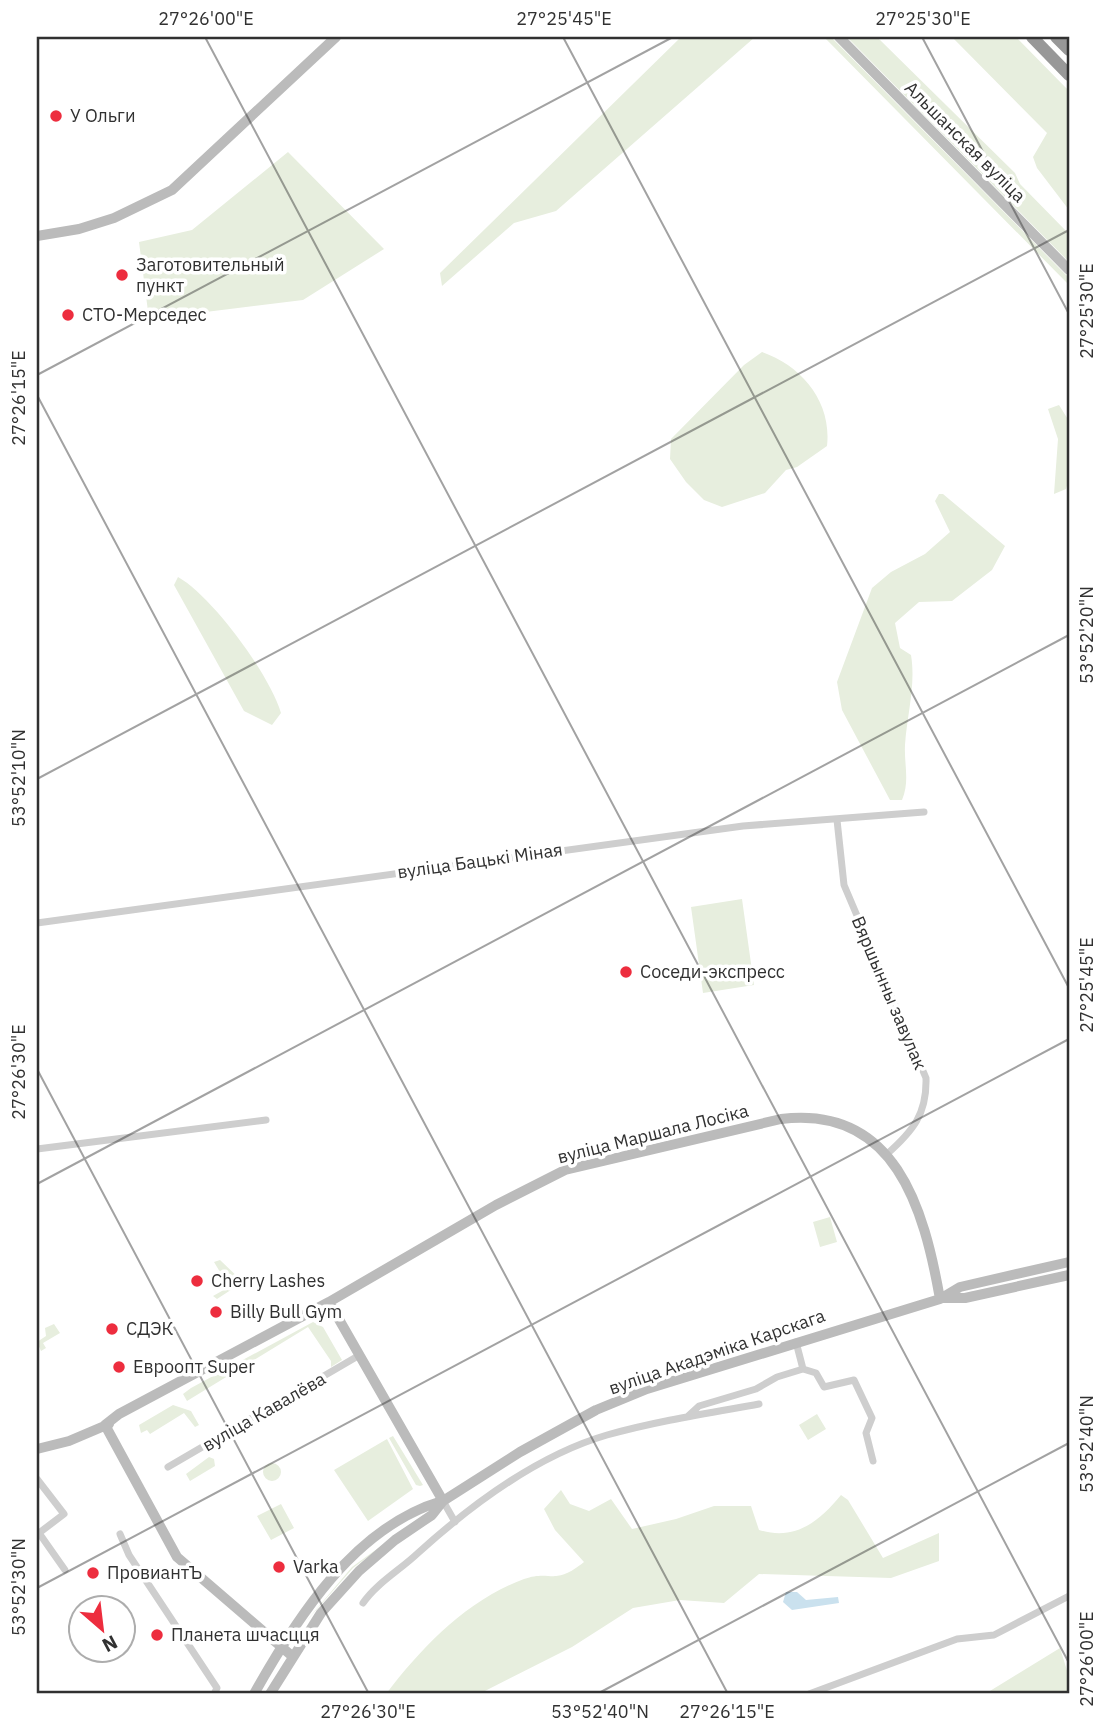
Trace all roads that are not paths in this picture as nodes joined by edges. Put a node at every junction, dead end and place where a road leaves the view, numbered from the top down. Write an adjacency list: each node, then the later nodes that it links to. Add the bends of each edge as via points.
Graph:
1 (336, 37): 7 (main road, via 172,190 114,218)
2 (839, 37): 8 (main road, Альшанская вуліца)
3 (1032, 37): 6 (highway)
4 (1056, 37): 5 (highway)
5 (1069, 50)
6 (1069, 75)
7 (37, 236)
8 (1069, 270)
9 (924, 813): 10 (street, вуліца Бацькі Міная)
10 (837, 820): 11 (street, вуліца Бацькі Міная, via 743,826); 14 (street, Вяршынны завулак, via 844,886 926,1078 927,1100 919,1119)
11 (37, 923)
12 (266, 1120): 13 (street)
13 (37, 1149)
14 (887, 1154): 17 (main road, вуліца Маршала Лосіка, via 914,1199); 18 (main road, вуліца Маршала Лосіка, via 850,1128 823,1119 794,1117 586,1163 515,1195)
15 (1069, 1262): 17 (main road, via 960,1287)
16 (1069, 1275): 17 (main road, via 965,1298)
17 (940, 1298): 19 (main road, вуліца Акадэміка Карскага)
18 (329, 1302): 20 (main road); 24 (main road, вуліца Маршала Лосіка)
19 (796, 1342): 21 (street); 29 (main road, вуліца Акадэміка Карскага, via 679,1378 596,1410)
20 (358, 1356): 27 (street, вуліца Кавалёва); 29 (main road)
21 (803, 1369): 23 (street, via 699,1406); 26 (street, via 816,1373 824,1387 854,1380 872,1418 866,1433)
22 (759, 1404): 23 (street)
23 (687, 1418): 30 (street, via 607,1435 561,1455 520,1477)
24 (105, 1425): 25 (main road, вуліца Маршала Лосіка); 35 (main road, via 177,1557)
25 (37, 1449)
26 (873, 1461)
27 (168, 1467)
28 (37, 1479): 32 (street, via 64,1514 39,1533)
29 (443, 1501): 30 (street); 35 (main road, вуліца Акадэміка Карскага, via 408,1517 346,1562); 36 (main road, вуліца Акадэміка Карскага, via 432,1515 349,1581)
30 (456, 1522): 34 (street)
31 (120, 1534): 37 (street)
32 (65, 1570)
33 (1069, 1595): 40 (street, via 994,1635 957,1639)
34 (363, 1603)
35 (282, 1648): 36 (main road); 38 (main road, вуліца Акадэміка Карскага)
36 (292, 1657): 39 (main road, вуліца Акадэміка Карскага)
37 (216, 1691)
38 (254, 1694)
39 (270, 1694)
40 (809, 1694)

